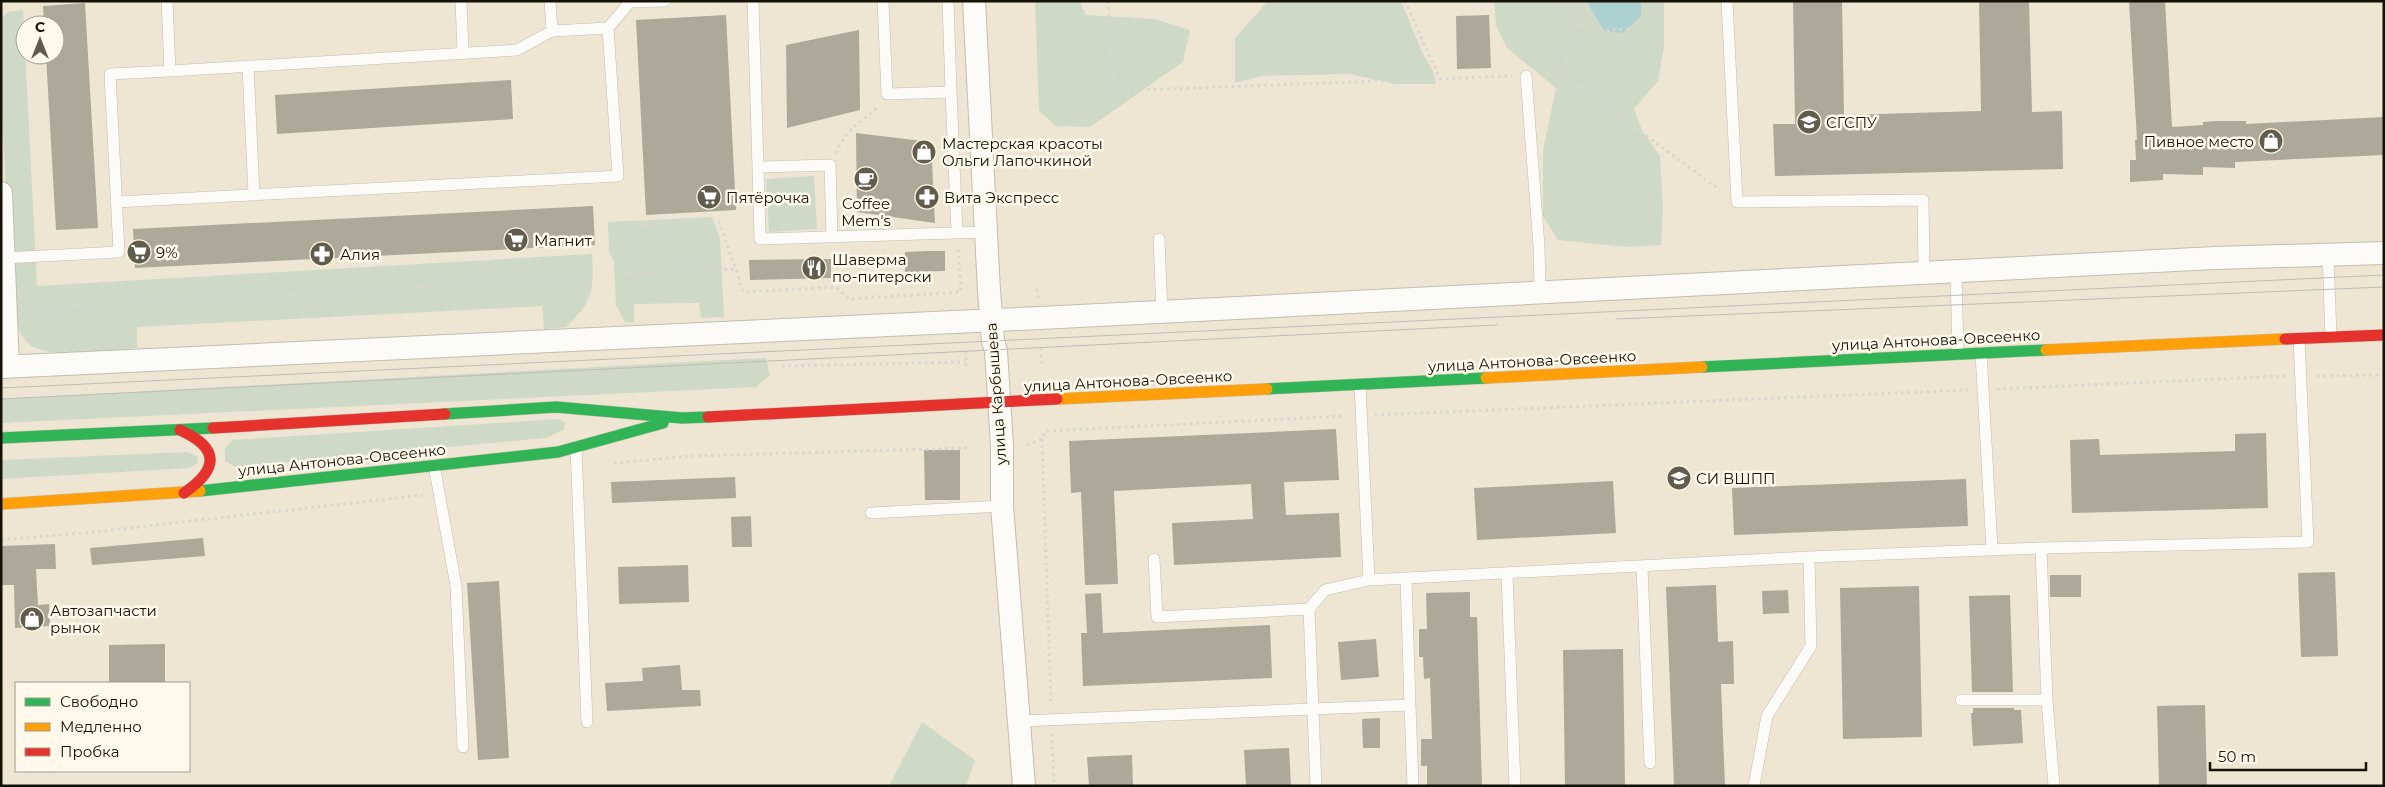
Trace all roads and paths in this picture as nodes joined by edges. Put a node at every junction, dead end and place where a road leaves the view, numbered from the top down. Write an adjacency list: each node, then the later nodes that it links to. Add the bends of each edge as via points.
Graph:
1 (167, 1): 19 (lane)
2 (461, 1): 17 (lane)
3 (550, 1): 16 (lane)
4 (665, 1): 15 (lane, via 630,2)
5 (753, 1): 26 (lane)
6 (884, 1): 24 (lane)
7 (948, 1): 23 (lane)
8 (974, 1): 31 (street, улица Карбышева)
9 (1108, 1): 22 (path, via 1114,91)
10 (1405, 1): 22 (path)
11 (1563, 1): 14 (path)
12 (1659, 1): 14 (path, via 1635,29 1594,30)
13 (1727, 1): 30 (lane)
14 (1575, 24): 20 (path)
15 (608, 28): 16 (lane); 28 (lane, via 618,176)
16 (552, 31): 17 (lane, via 517,50)
17 (463, 53): 18 (lane)
18 (248, 66): 19 (lane); 28 (lane)
19 (170, 71): 29 (lane, via 110,74)
20 (1562, 74): 21 (path); 30 (path)
21 (1526, 76): 22 (path); 43 (lane)
22 (1440, 79)
23 (951, 92): 24 (lane); 32 (lane)
24 (887, 94): 25 (path, via 848,132)
25 (830, 165): 26 (lane); 33 (lane)
26 (758, 167): 33 (lane, via 760,239)
27 (1, 193): 37 (street)
28 (254, 195): 29 (lane)
29 (116, 202): 37 (lane, via 119,252)
30 (1737, 202): 40 (lane, via 1923,200)
31 (986, 232): 32 (lane); 47 (street, улица Карбышева)
32 (957, 233): 33 (lane); 38 (path, via 961,292 849,299 836,287 743,292)
33 (832, 237)
34 (1159, 239): 46 (lane)
35 (2384, 253): 36 (street)
36 (2328, 254): 39 (street); 49 (lane)
37 (3, 258): 58 (street)
38 (736, 269): 38 (path, via 629,274 629,226 719,222)
39 (1956, 271): 40 (street); 54 (lane)
40 (1924, 272): 43 (street)
41 (593, 277): 45 (path)
42 (1037, 288): 44 (path)
43 (1540, 292): 46 (street)
44 (1038, 298)
45 (19, 310)
46 (1162, 312): 47 (street)
47 (991, 320): 58 (street); 64 (street, улица Карбышева)
48 (2384, 335): 49 (main road, улица Антонова-Овсеенко)
49 (2332, 337): 50 (main road, улица Антонова-Овсеенко)
50 (2299, 338): 53 (main road, улица Антонова-Овсеенко); 61 (lane)
51 (1041, 348): 57 (path)
52 (966, 351): 55 (path)
53 (1981, 353): 54 (main road, улица Антонова-Овсеенко); 63 (lane)
54 (1958, 354): 62 (main road, улица Антонова-Овсеенко)
55 (966, 362): 56 (path); 59 (path)
56 (782, 366)
57 (1042, 366)
58 (5, 367)
59 (966, 371)
60 (2384, 375): 61 (path)
61 (2299, 376): 63 (path); 81 (lane, via 2308,542)
62 (1360, 386): 64 (main road, улица Антонова-Овсеенко); 65 (lane)
63 (1983, 389): 65 (path); 82 (lane)
64 (998, 402): 66 (main road, улица Антонова-Овсеенко); 78 (street, улица Карбышева)
65 (1362, 415): 69 (path, via 1046,431); 88 (lane)
66 (682, 418): 67 (main road, улица Антонова-Овсеенко, via 556,407); 71 (main road, улица Антонова-Овсеенко)
67 (180, 430): 68 (main road, улица Антонова-Овсеенко); 75 (main road, via 205,443 212,459 205,479)
68 (1, 438)
69 (1042, 439): 70 (path); 94 (path)
70 (1027, 446)
71 (576, 447): 73 (main road, улица Антонова-Овсеенко, via 558,452); 74 (lane)
72 (968, 448): 74 (path, via 693,456)
73 (434, 465): 75 (main road, улица Антонова-Овсеенко); 76 (lane)
74 (577, 467): 96 (lane)
75 (184, 493): 77 (main road, улица Антонова-Овсеенко)
76 (439, 493): 80 (path); 97 (lane, via 456,586)
77 (1, 504)
78 (1002, 506): 79 (lane); 95 (street, улица Карбышева)
79 (871, 513)
80 (1, 540)
81 (2041, 548): 82 (lane); 91 (lane)
82 (1992, 549): 83 (lane)
83 (1809, 557): 85 (lane); 104 (lane, via 1811,646 1767,716)
84 (1154, 560): 89 (lane, via 1157,617)
85 (1642, 567): 86 (lane); 98 (lane)
86 (1508, 574): 87 (lane); 103 (lane)
87 (1406, 579): 88 (lane); 92 (lane)
88 (1369, 580): 89 (lane, via 1325,590)
89 (1310, 609): 93 (lane)
90 (1961, 700): 91 (lane)
91 (2047, 700): 105 (lane)
92 (1410, 705): 93 (lane); 102 (lane)
93 (1313, 709): 94 (lane); 101 (lane)
94 (1051, 719): 95 (lane); 100 (path)
95 (1021, 721): 99 (street, улица Карбышева)
96 (587, 722)
97 (463, 747)
98 (1650, 763)
99 (1024, 786)
100 (1054, 786)
101 (1316, 786)
102 (1413, 786)
103 (1515, 786)
104 (1754, 786)
105 (2054, 786)

